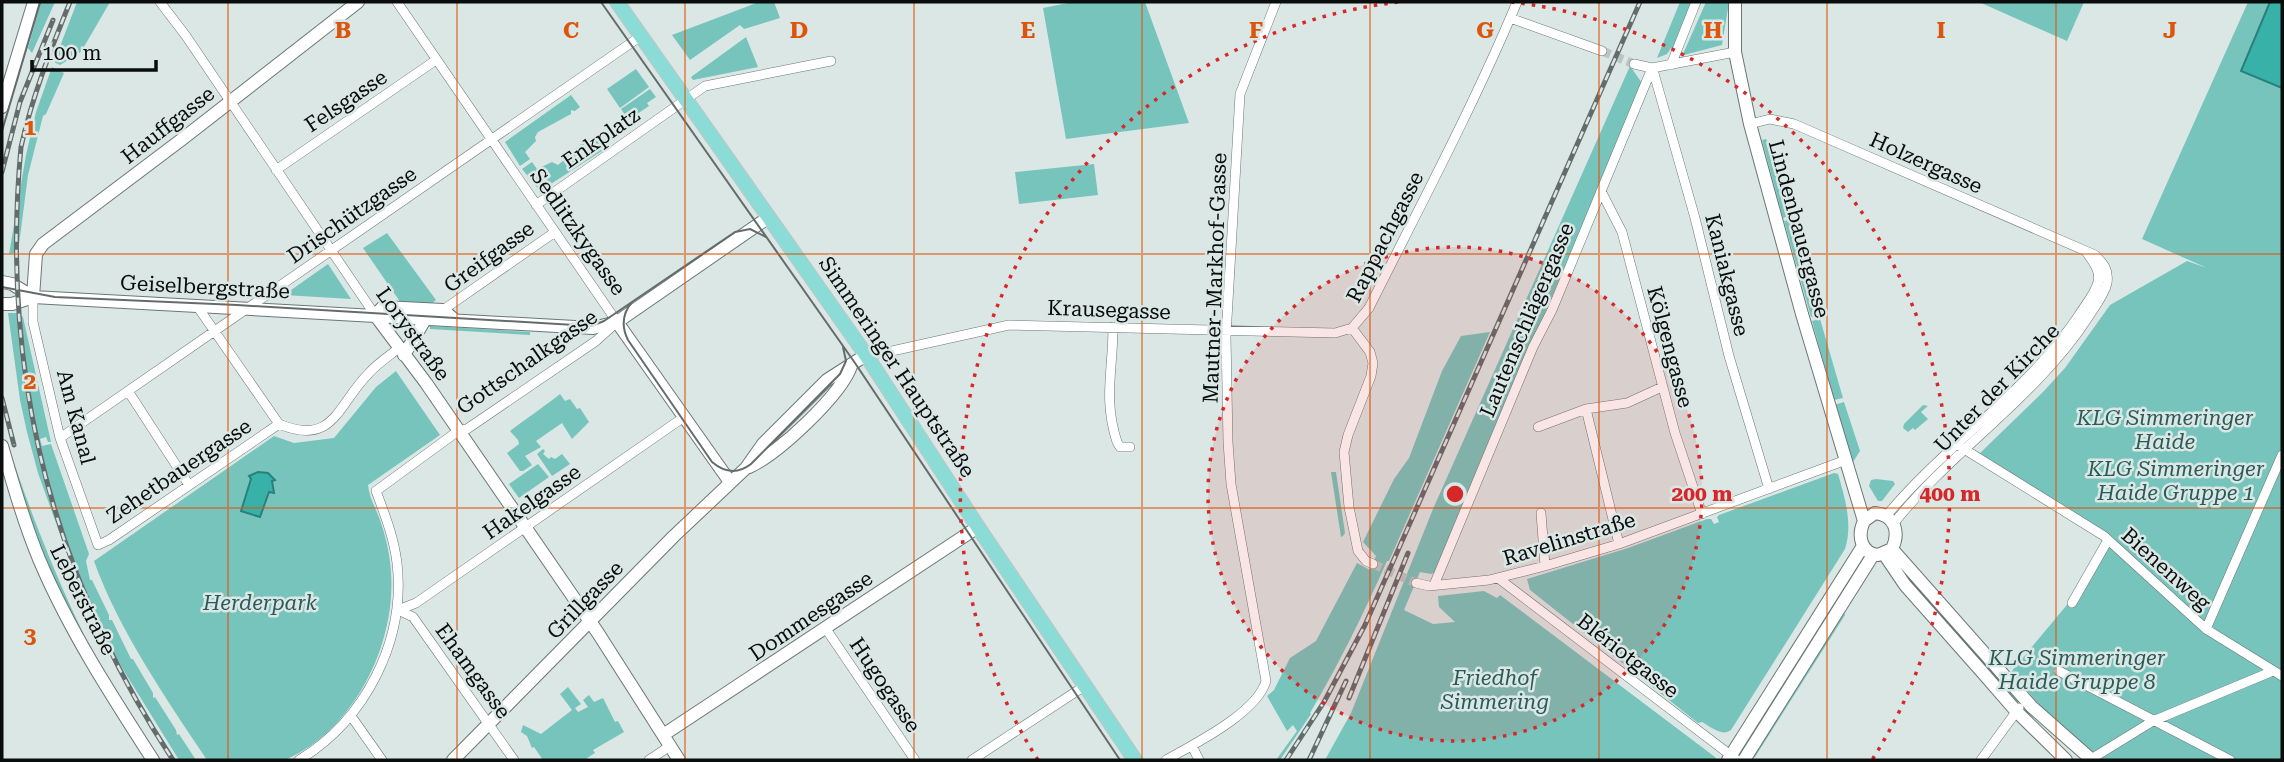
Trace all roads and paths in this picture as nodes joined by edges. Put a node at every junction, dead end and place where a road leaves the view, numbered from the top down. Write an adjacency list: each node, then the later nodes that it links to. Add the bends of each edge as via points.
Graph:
1 (34, 2): 21 (main road)
2 (160, 2): 19 (street, Lorystraße)
3 (358, 2): 19 (main road, Hauffgasse)
4 (397, 2): 14 (street, Sedlitzkygasse)
5 (617, 2): 11 (main road, Simmeringer Hauptstraße)
6 (1276, 2): 44 (street, Mautner-Markhof-Gasse, via 1240,94)
7 (1517, 2): 10 (street, Rappachgasse)
8 (1696, 2): 17 (street)
9 (1735, 2): 13 (main road, Lindenbauergasse)
10 (1510, 18): 12 (street); 43 (street, Rappachgasse, via 1486,76 1369,308)
11 (641, 36): 20 (main road, Simmeringer Hauptstraße); 23 (street)
12 (1602, 51)
13 (1735, 52): 17 (street); 22 (main road, Lindenbauergasse)
14 (436, 60): 23 (street, Sedlitzkygasse); 24 (street, Felsgasse)
15 (831, 61): 20 (street, Enkplatz, via 711,84)
16 (1634, 64): 18 (street)
17 (1671, 65): 18 (street)
18 (1652, 68): 25 (street, Lautenschlägergasse); 66 (street, Kaniakgasse)
19 (230, 100): 24 (street, Lorystraße); 32 (main road, Hauffgasse, via 43,244 36,254)
20 (686, 100): 26 (street, Enkplatz); 27 (main road, Simmeringer Hauptstraße)
21 (2, 107)
22 (1750, 124): 30 (street, Holzergasse, via 1770,119 1794,124); 63 (main road, Lindenbauergasse)
23 (492, 141): 26 (street, Sedlitzkygasse); 29 (street, Drischützgasse)
24 (276, 170): 29 (street, Lorystraße)
25 (1601, 191): 50 (street, Kölgengasse, via 1622,232); 82 (street, Lautenschlägergasse)
26 (536, 205): 28 (street, Sedlitzkygasse)
27 (769, 217): 40 (main road, Gottschalkgasse); 49 (main road, Simmeringer Hauptstraße)
28 (555, 232): 36 (street, Greifgasse); 40 (street, Sedlitzkygasse)
29 (330, 250): 35 (street, Drischützgasse); 37 (street, Lorystraße)
30 (2086, 252): 46 (street, Unter der Kirche, via 2106,265 2105,289)
31 (2, 282): 32 (main road, Geiselbergstraße)
32 (33, 297): 33 (main road, Geiselbergstraße); 34 (main road, Geiselbergstraße); 57 (street, Am Kanal, via 33,322)
33 (2, 304)
34 (197, 306): 35 (main road, Geiselbergstraße); 45 (street)
35 (252, 308): 37 (main road, Geiselbergstraße); 45 (street, Drischützgasse)
36 (443, 310): 37 (main road, Geiselbergstraße, via 383,307); 39 (main road)
37 (375, 315): 38 (main road, Geiselbergstraße); 48 (main road, Lorystraße)
38 (426, 318): 39 (main road, Geiselbergstraße); 48 (main road)
39 (456, 320): 42 (main road, Geiselbergstraße)
40 (617, 322): 42 (main road, Geiselbergstraße); 47 (street, Gottschalkgasse); 53 (main road, Sedlitzkygasse)
41 (1113, 327): 44 (street, Krausegasse); 49 (street, Krausegasse, via 1009,325); 60 (street, via 1108,407 1116,442)
42 (583, 328): 47 (street)
43 (1352, 328): 44 (street, Krausegasse, via 1335,333); 78 (street, Rappachgasse, via 1373,363 1345,442 1344,467 1358,551)
44 (1226, 331): 98 (street, Mautner-Markhof-Gasse, via 1228,452 1266,676 1264,686 1235,718)
45 (215, 332): 51 (street, Drischützgasse); 54 (street)
46 (2064, 343): 58 (street, Unter der Kirche); 61 (street, Unter der Kirche, via 2038,379)
47 (588, 346): 56 (street, Gottschalkgasse)
48 (402, 352): 54 (street, via 369,372 328,425 298,432); 56 (main road, Lorystraße)
49 (866, 355): 64 (main road, Grillgasse, via 775,452); 71 (main road, Simmeringer Hauptstraße)
50 (1662, 387): 52 (street, via 1627,403); 68 (street, Kölgengasse)
51 (128, 391): 57 (street, Drischützgasse); 65 (street)
52 (1586, 409): 55 (street); 74 (street)
53 (684, 418): 64 (main road, Sedlitzkygasse); 72 (street, Hakelgasse)
54 (279, 424): 65 (street, Zehetbauergasse)
55 (1538, 427)
56 (458, 432): 72 (main road, Lorystraße); 84 (street, Gottschalkgasse, via 376,491 397,564)
57 (60, 438): 75 (street, Am Kanal)
58 (1956, 444): 61 (street, Bienenweg); 69 (street, Unter der Kirche)
59 (2, 446): 100 (main road, Leberstraße, via 34,546 63,610)
60 (1130, 447)
61 (1964, 451): 69 (street, Unter der Kirche); 73 (street, Bienenweg)
62 (2282, 455): 87 (street)
63 (1846, 461): 66 (street, Ravelinstraße); 69 (main road, Lindenbauergasse); 70 (main road, Lindenbauergasse)
64 (730, 482): 85 (main road, Grillgasse)
65 (189, 485): 75 (street, Zehetbauergasse)
66 (1769, 489): 68 (street, Ravelinstraße)
67 (1541, 513): 79 (street)
68 (1702, 514): 74 (street, Ravelinstraße)
69 (1885, 517): 70 (main road, Unter der Kirche, via 1869,515); 77 (main road, via 1897,534)
70 (1864, 521): 76 (main road)
71 (978, 527): 86 (main road, Dommesgasse); 91 (main road, Simmeringer Hauptstraße)
72 (525, 528): 84 (street, Hakelgasse, via 416,603); 85 (main road, Lorystraße)
73 (2108, 540): 83 (street); 87 (street, Bienenweg)
74 (1619, 544): 79 (street, Ravelinstraße)
75 (98, 545)
76 (1863, 546): 77 (main road); 99 (main road)
77 (1883, 553): 92 (main road); 93 (main road, via 1905,585); 112 (main road)
78 (1373, 564)
79 (1545, 566): 80 (street, Ravelinstraße)
80 (1498, 578): 82 (street, Ravelinstraße); 99 (street, Blériotgasse)
81 (1416, 583): 82 (street, Ravelinstraße)
82 (1434, 585)
83 (2072, 603)
84 (398, 610): 94 (street, via 376,678); 96 (street, Ehamgasse, via 413,618)
85 (590, 622): 96 (main road, Grillgasse); 97 (main road, Lorystraße)
86 (826, 629): 97 (main road, Dommesgasse); 107 (street, Hugogasse)
87 (2206, 629): 89 (street, Bienenweg)
88 (2059, 671): 95 (street)
89 (2273, 671): 90 (street, Bienenweg); 95 (street)
90 (2282, 676)
91 (1086, 685): 108 (street); 109 (main road, Simmeringer Hauptstraße)
92 (2025, 699): 93 (street); 115 (main road)
93 (2016, 711): 113 (street); 114 (main road)
94 (351, 716): 101 (street); 102 (street)
95 (2153, 721): 115 (street); 116 (street)
96 (490, 724): 103 (main road, Grillgasse); 104 (street, Ehamgasse)
97 (667, 740): 105 (street, Dommesgasse); 106 (main road, Lorystraße)
98 (1192, 746): 110 (street, Mautner-Markhof-Gasse); 111 (street)
99 (1732, 759)
100 (153, 760)
101 (299, 760)
102 (382, 760)
103 (453, 760)
104 (514, 760)
105 (649, 760)
106 (679, 760)
107 (915, 760)
108 (972, 760)
109 (1135, 760)
110 (1166, 760)
111 (1199, 760)
112 (1744, 760)
113 (1981, 760)
114 (2066, 760)
115 (2091, 760)
116 (2230, 760)

